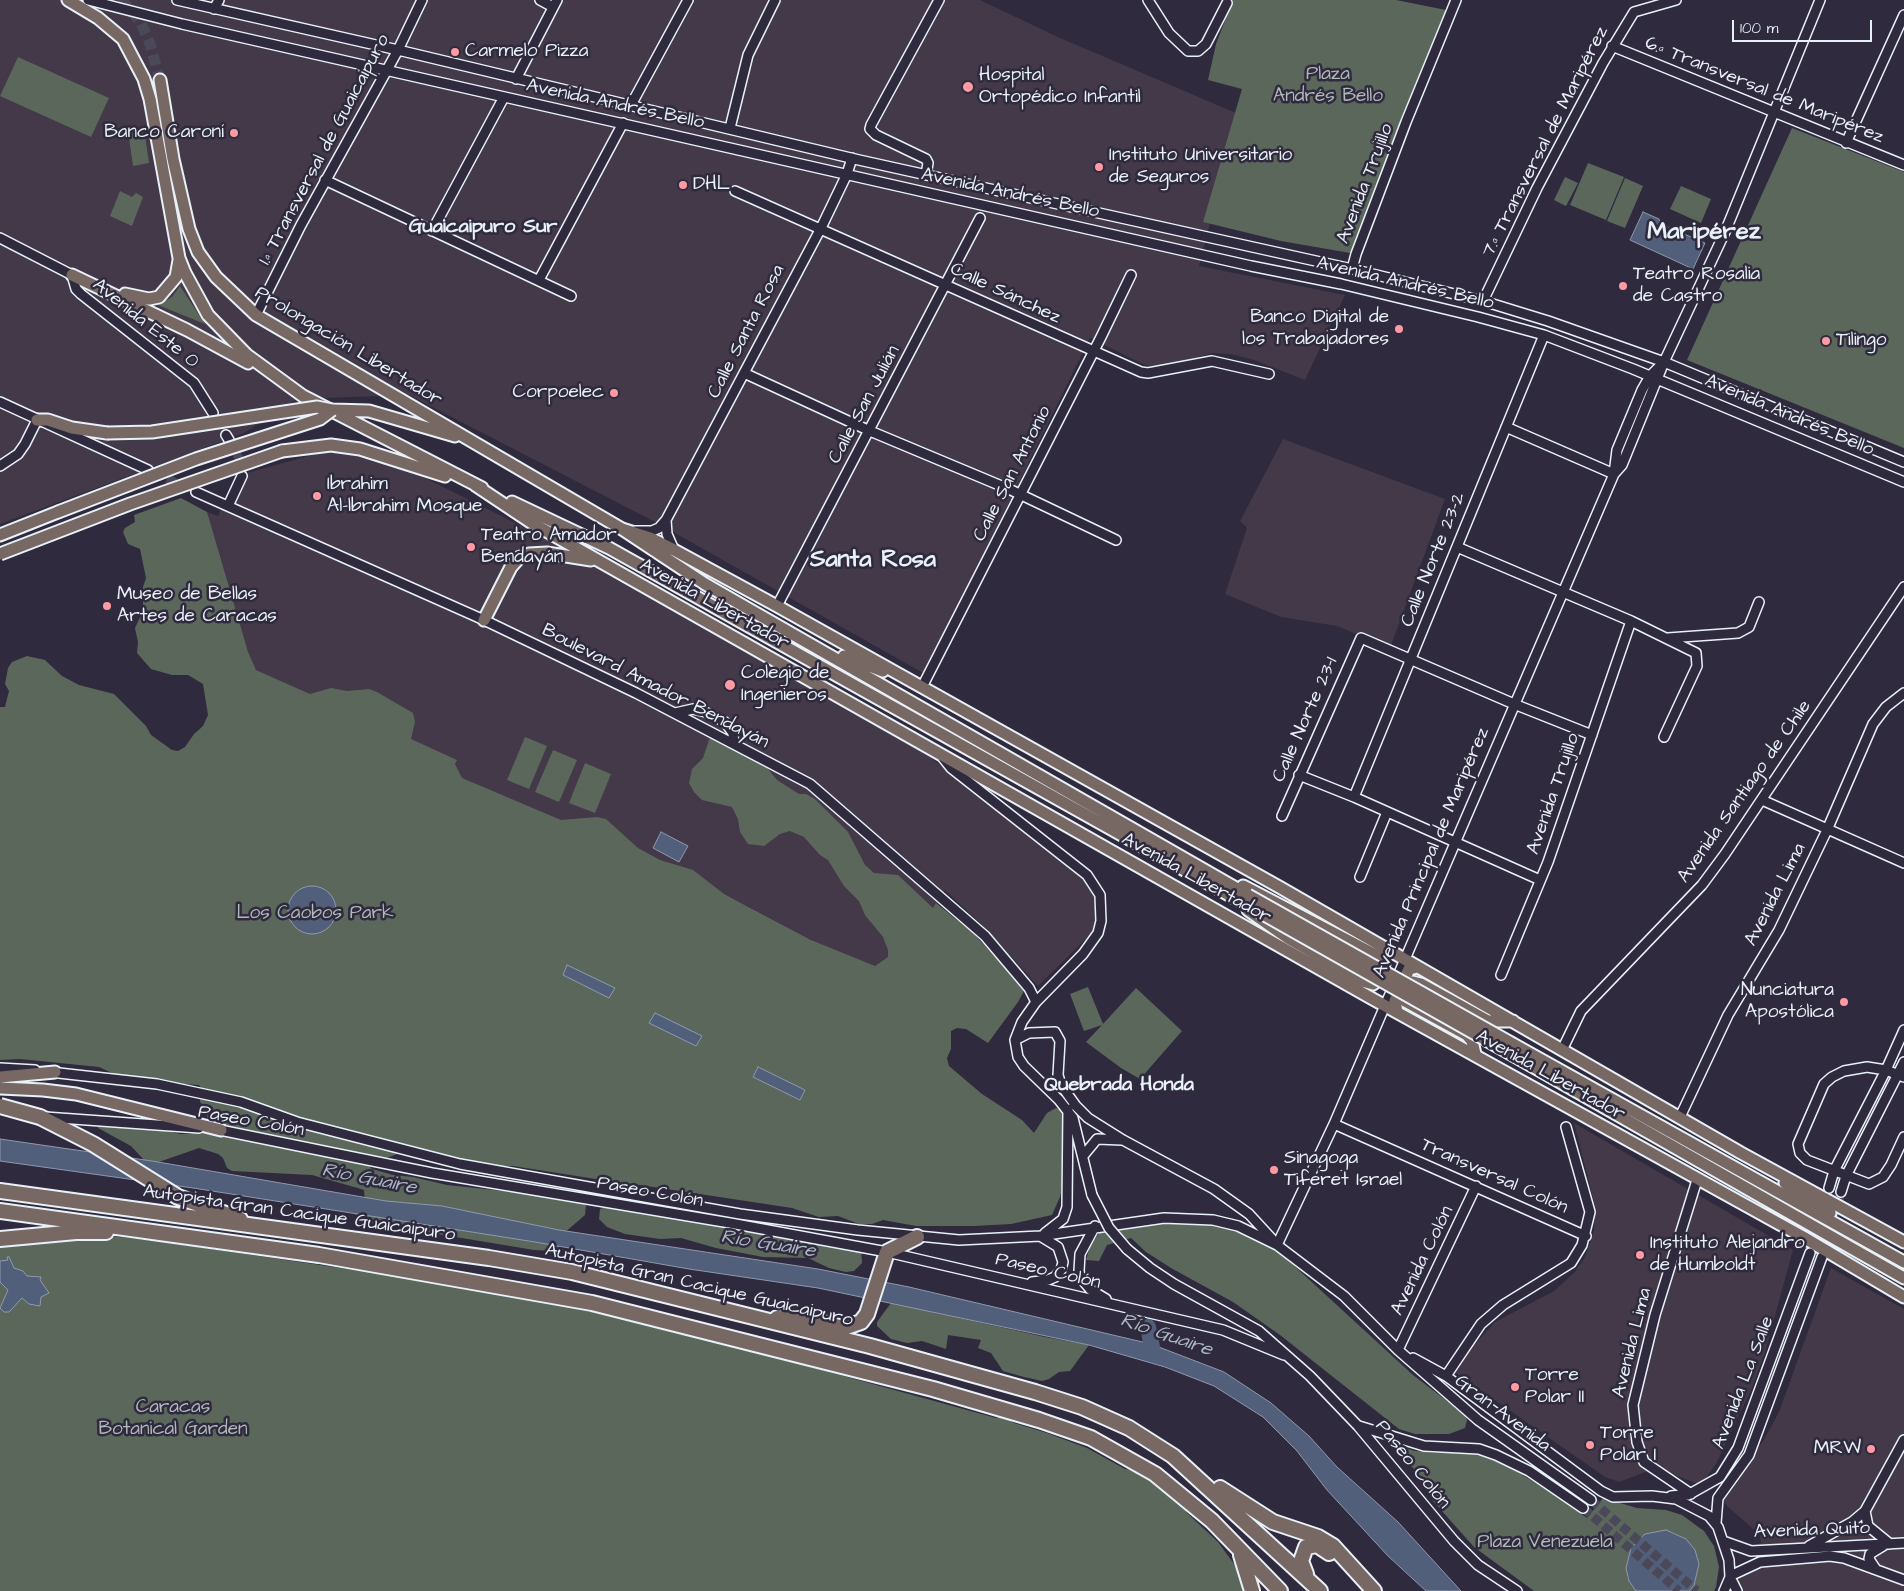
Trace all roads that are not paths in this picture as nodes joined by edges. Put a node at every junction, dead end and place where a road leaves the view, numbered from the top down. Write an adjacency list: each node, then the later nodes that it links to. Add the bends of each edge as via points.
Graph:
1 (68, 0): 39 (main road, via 98,18 123,39 144,79)
2 (88, 0): 20 (street, Avenida Andrés Bello)
3 (177, 0): 16 (street, Avenida Andrés Bello)
4 (219, 0): 16 (street)
5 (422, 0): 19 (street, 1.ª Transversal de Guaicaipuro)
6 (540, 0): 15 (street)
7 (688, 0): 24 (street)
8 (775, 0): 27 (street, via 746,61)
9 (939, 0): 32 (street, via 870,125 876,135 926,159)
10 (1148, 0): 14 (street, via 1169,33 1188,51 1198,51 1206,44)
11 (1456, 0): 40 (street, Avenida Trujillo, via 1406,122)
12 (1676, 0): 18 (street, 7.ª Transversal de Maripérez, via 1634,12)
13 (1820, 0): 25 (street, Avenida Principal de Maripérez)
14 (1227, 3)
15 (555, 4): 21 (street)
16 (214, 9): 19 (street, Avenida Andrés Bello)
17 (1904, 15): 28 (street)
18 (1612, 46): 25 (street, 6.ª Transversal de Maripérez); 46 (street, 7.ª Transversal de Maripérez, via 1537,188)
19 (398, 50): 20 (street, 1.ª Transversal de Guaicaipuro); 21 (street, Avenida Andrés Bello)
20 (386, 69): 23 (street, Avenida Andrés Bello); 33 (street, 1.ª Transversal de Guaicaipuro)
21 (516, 79): 24 (street, Avenida Andrés Bello)
22 (160, 80): 47 (main road, Prolongación Libertador, via 173,159 195,244 216,277)
23 (504, 97): 26 (street, Avenida Andrés Bello); 37 (street)
24 (631, 105): 27 (street, Avenida Andrés Bello)
25 (1775, 113): 28 (street, 6.ª Transversal de Maripérez); 50 (street, Avenida Principal de Maripérez, via 1725,232)
26 (623, 123): 31 (street, Avenida Andrés Bello); 43 (street)
27 (730, 128): 29 (street, Avenida Andrés Bello)
28 (1846, 142): 30 (street, 6.ª Transversal de Maripérez)
29 (852, 158): 31 (street, Calle Santa Rosa); 32 (street, Avenida Andrés Bello)
30 (1904, 165)
31 (847, 174): 36 (street, Calle Santa Rosa); 48 (street, Avenida Andrés Bello, via 1342,284)
32 (926, 175): 40 (street, Avenida Andrés Bello)
33 (325, 180): 37 (street); 47 (street, 1.ª Transversal de Guaicaipuro)
34 (735, 192): 36 (street, Calle Sánchez)
35 (980, 218): 44 (street, Calle San Julián)
36 (821, 228): 44 (street, Calle Sánchez); 51 (street, Calle Santa Rosa)
37 (432, 231): 43 (street)
38 (0, 238): 42 (street, Avenida Este 0)
39 (179, 258): 42 (main road, via 172,284 150,300 134,298 84,275); 54 (main road, via 191,285 215,323 247,355)
40 (1352, 269): 46 (street, Avenida Andrés Bello)
41 (1131, 275): 49 (street, Calle San Antonio)
42 (72, 276): 54 (main road, via 201,337); 57 (street, Avenida Este 0, via 81,294 194,383)
43 (539, 280): 45 (street)
44 (946, 285): 49 (street, Calle Sánchez); 60 (street, Calle San Julián)
45 (571, 296)
46 (1483, 301): 50 (street, Avenida Andrés Bello)
47 (256, 315): 61 (main road, Prolongación Libertador)
48 (1544, 335): 53 (street, Avenida Andrés Bello); 59 (street, Calle Norte 23-2)
49 (1093, 352): 52 (street, Calle Sánchez, via 1148,373 1212,360); 71 (street, Calle San Antonio)
50 (1664, 362): 53 (street, Avenida Principal de Maripérez); 62 (street, Avenida Andrés Bello)
51 (744, 372): 60 (street); 73 (street, Calle Santa Rosa)
52 (1269, 374)
53 (1654, 378): 65 (street, Avenida Principal de Maripérez, via 1642,390 1617,450); 68 (street, Avenida Andrés Bello)
54 (303, 396): 67 (main road)
55 (0, 402): 58 (street)
56 (332, 410): 58 (main road, bridge, via 318,407 152,432 107,433); 61 (main road, via 369,411); 75 (main road, bridge, via 320,419 196,459)
57 (213, 413)
58 (37, 420): 63 (street, via 18,454); 64 (street)
59 (1506, 427): 65 (street); 77 (street, Calle Norte 23-2)
60 (870, 431): 71 (street); 84 (street, Calle San Julián)
61 (464, 438): 74 (main road, Avenida Libertador)
62 (1904, 462)
63 (0, 466)
64 (148, 470)
65 (1614, 474): 82 (street, Avenida Principal de Maripérez)
66 (242, 476): 72 (street)
67 (459, 478): 69 (main road, Avenida Libertador); 79 (main road, bridge, via 360,449 331,445 282,451)
68 (1904, 482)
69 (475, 485): 80 (main road, Avenida Libertador, via 532,523); 97 (main road, Avenida Libertador, via 609,548)
70 (196, 492): 72 (street, Boulevard Amador Bendayán)
71 (1021, 495): 76 (street); 91 (street, Calle San Antonio)
72 (228, 506): 85 (street, Boulevard Amador Bendayán)
73 (666, 520): 74 (street, via 652,531); 78 (street, via 667,534)
74 (622, 530): 78 (main road, Avenida Libertador, via 650,538); 88 (main road, Avenida Libertador, via 705,584)
75 (0, 535)
76 (1116, 540)
77 (1457, 547): 82 (street); 89 (street, Calle Norte 23-2)
78 (674, 550): 84 (main road, Avenida Libertador)
79 (0, 554)
80 (604, 563): 85 (main road, via 547,553 520,558 511,567); 92 (main road, Avenida Libertador)
81 (1904, 587): 106 (street, Avenida Santiago de Chile)
82 (1563, 591): 86 (street); 94 (street, Avenida Principal de Maripérez)
83 (1759, 602): 87 (street, via 1749,627 1738,634)
84 (777, 606): 90 (main road, Avenida Libertador)
85 (484, 620): 95 (street, Boulevard Amador Bendayán)
86 (1631, 621): 87 (street); 99 (street, Avenida Trujillo)
87 (1667, 638): 100 (street, via 1698,655 1697,666)
88 (808, 642): 90 (main road); 96 (main road, Avenida Libertador)
89 (1411, 660): 94 (street); 104 (street, Calle Norte 23-1, via 1361,638); 105 (street, Calle Norte 23-2)
90 (910, 680): 91 (main road, Avenida Libertador)
91 (922, 688): 96 (main road, via 922,697); 98 (main road, Avenida Libertador)
92 (833, 692): 97 (main road); 102 (main road, Avenida Libertador)
93 (1904, 693): 109 (street, Avenida Lima, via 1886,707 1873,724)
94 (1514, 704): 99 (street); 110 (street, Avenida Principal de Maripérez)
95 (676, 713): 101 (street, Boulevard Amador Bendayán); 101 (street, via 693,709 725,722 733,733)
96 (932, 713): 103 (main road, Avenida Libertador)
97 (924, 725): 115 (main road, Avenida Libertador)
98 (998, 729): 103 (main road); 117 (main road, Avenida Libertador)
99 (1592, 735): 114 (street, Avenida Trujillo)
100 (1664, 737)
101 (734, 744): 120 (street, Boulevard Amador Bendayán, via 821,792 984,936 1029,988)
102 (940, 754): 120 (street, via 951,768 1087,875 1100,895 1098,933); 121 (main road, Avenida Libertador)
103 (1004, 754): 111 (main road, Avenida Libertador)
104 (1299, 776): 105 (street); 108 (street, Calle Norte 23-1)
105 (1354, 797): 107 (street)
106 (1762, 800): 109 (street); 127 (street, Avenida Santiago de Chile, via 1702,885 1581,1011)
107 (1387, 812): 110 (street); 113 (street)
108 (1282, 816)
109 (1827, 830): 112 (street); 140 (street, Avenida Lima, via 1779,930 1728,1015)
110 (1456, 842): 114 (street); 117 (street, Avenida Principal de Maripérez)
111 (1166, 848): 115 (main road, via 1379,957 1384,964 1380,978 1373,984 1362,981 1288,938); 116 (main road, Avenida Libertador)
112 (1904, 863)
113 (1360, 877)
114 (1540, 880): 119 (street, Avenida Trujillo)
115 (1232, 897): 116 (main road, Avenida Libertador)
116 (1247, 900): 126 (main road, Avenida Libertador, bridge)
117 (1404, 959): 118 (main road, Avenida Libertador); 121 (street, Avenida Principal de Maripérez)
118 (1418, 967): 122 (main road, via 1409,970 1395,1001); 123 (main road, Avenida Libertador)
119 (1502, 975)
120 (1036, 1002): 125 (street, via 1022,1022)
121 (1384, 1004): 122 (main road, Avenida Libertador); 141 (street, Avenida Principal de Maripérez)
122 (1397, 1012): 128 (main road, Avenida Libertador)
123 (1513, 1021): 127 (main road, Avenida Libertador); 128 (main road, via 1488,1021 1413,982 1405,1001 1467,1035 1472,1041)
124 (1904, 1030): 131 (street)
125 (1015, 1040): 137 (street, via 1018,1057 1024,1066); 145 (street, via 1030,1033 1055,1032 1060,1041 1058,1075 1061,1085 1088,1118)
126 (1511, 1048): 166 (main road, Avenida Libertador); 167 (main road, Avenida Libertador)
127 (1562, 1050): 140 (main road, Avenida Libertador)
128 (1474, 1054): 150 (main road, Avenida Libertador)
129 (1904, 1062): 133 (street)
130 (0, 1068): 132 (street, Paseo Colón)
131 (1886, 1070): 133 (street); 148 (street); 148 (street, via 1867,1067 1844,1070 1824,1084 1798,1144 1800,1153 1807,1160)
132 (55, 1072): 134 (main road); 162 (street, Paseo Colón, via 157,1084 241,1102 297,1122 460,1164 740,1214)
133 (1901, 1076): 149 (street)
134 (0, 1077)
135 (0, 1088): 143 (main road, via 76,1094)
136 (0, 1106): 139 (highway, bridge)
137 (1068, 1109): 147 (street, Paseo Colón, via 1077,1125); 160 (street, Paseo Colón, via 1066,1213 1058,1224)
138 (0, 1113): 139 (highway, bridge); 143 (street, Paseo Colón)
139 (40, 1117): 158 (highway, via 92,1144 178,1197)
140 (1680, 1117): 146 (main road, Avenida Libertador)
141 (1334, 1124): 151 (street, Transversal Colón); 165 (street, Avenida Principal de Maripérez)
142 (1566, 1126): 161 (street, via 1590,1212)
143 (221, 1130): 169 (street, Paseo Colón, via 414,1170 730,1223)
144 (1904, 1137): 149 (street, via 1895,1160 1878,1180 1863,1183)
145 (1123, 1140): 147 (street, via 1097,1139); 165 (street, via 1214,1189 1249,1214)
146 (1741, 1153): 164 (main road, Avenida Libertador); 166 (main road)
147 (1083, 1156): 178 (street, Paseo Colón, bridge, via 1092,1195 1109,1228 1127,1250 1174,1284 1259,1332)
148 (1834, 1171): 149 (street); 152 (street)
149 (1846, 1176): 154 (street)
150 (1697, 1180): 156 (main road, Avenida Libertador); 183 (street, Avenida Lima, via 1652,1324 1633,1405 1637,1442 1644,1462)
151 (1476, 1186): 161 (street, Transversal Colón); 177 (street, Avenida Colón)
152 (1829, 1188)
153 (0, 1191): 158 (highway, Autopista Gran Cacique Guaicaipuro)
154 (1841, 1192)
155 (0, 1211): 159 (highway, Autopista Gran Cacique Guaicaipuro)
156 (1768, 1218): 167 (main road); 174 (main road, Avenida Libertador)
157 (1095, 1226): 160 (street, Paseo Colón); 165 (street, Paseo Colón, via 1164,1218 1212,1220 1238,1226); 175 (street, via 1080,1254 1080,1277 1091,1290)
158 (267, 1230): 176 (highway, Autopista Gran Cacique Guaicaipuro, via 489,1258 564,1271)
159 (157, 1232): 163 (highway, via 76,1232); 194 (highway, Autopista Gran Cacique Guaicaipuro, via 421,1272 592,1303 933,1389 1039,1420 1091,1438 1155,1474 1212,1521)
160 (1040, 1236): 162 (street, Paseo Colón, via 959,1240); 173 (street, via 1062,1253 1061,1270 1048,1280)
161 (1586, 1236): 179 (street, via 1571,1263 1503,1305 1482,1324)
162 (917, 1237): 169 (highway)
163 (0, 1239)
164 (1904, 1242)
165 (1277, 1245): 177 (street, Paseo Colón, via 1344,1296)
166 (1883, 1250): 171 (main road, Avenida Libertador)
167 (1857, 1251): 172 (main road, Avenida Libertador)
168 (1810, 1253): 183 (street, Avenida La Salle, via 1738,1448 1720,1477)
169 (885, 1257): 173 (street, Paseo Colón); 176 (highway, via 867,1314 861,1322 844,1328 807,1319)
170 (1822, 1257): 189 (street, Avenida La Salle, via 1749,1455 1718,1498)
171 (1904, 1262)
172 (1904, 1278)
173 (1015, 1281): 175 (street, Paseo Colón)
174 (1904, 1297)
175 (1114, 1304): 178 (street, Paseo Colón, via 1223,1330)
176 (750, 1318): 182 (highway, Autopista Gran Cacique Guaicaipuro, via 870,1346 1082,1407 1129,1428)
177 (1398, 1350): 179 (street); 186 (street, Gran Avenida, via 1478,1420)
178 (1284, 1355): 180 (street, Paseo Colón, via 1310,1376)
179 (1446, 1376): 184 (street, via 1600,1491 1613,1497)
180 (1358, 1426): 187 (street, Gran Avenida, via 1424,1446 1488,1452 1529,1471); 199 (street, Paseo Colón, via 1454,1541 1478,1565)
181 (1904, 1440): 188 (street)
182 (1187, 1468): 197 (highway, Autopista Gran Cacique Guaicaipuro); 205 (highway, via 1266,1518 1318,1537 1332,1546)
183 (1691, 1494): 184 (street); 185 (street, Avenida La Salle)
184 (1663, 1497): 185 (street)
185 (1676, 1499): 189 (street, via 1701,1511)
186 (1591, 1500)
187 (1583, 1508)
188 (1866, 1511): 192 (street, via 1868,1526); 193 (street)
189 (1716, 1523): 190 (street)
190 (1724, 1541): 193 (street, Avenida Quito, via 1750,1551); 196 (street)
191 (1904, 1543): 192 (street, Avenida Quito)
192 (1890, 1544): 193 (street, Avenida Quito); 195 (street, via 1870,1554 1869,1559)
193 (1807, 1547)
194 (1240, 1552): 200 (highway); 201 (highway); 202 (highway, Autopista Gran Cacique Guaicaipuro)
195 (1875, 1568): 196 (street, via 1844,1558 1814,1556 1760,1562); 198 (street)
196 (1730, 1576): 208 (street); 209 (street)
197 (1309, 1580): 203 (highway, Autopista Gran Cacique Guaicaipuro); 204 (highway, via 1300,1557 1306,1547 1317,1545 1330,1554)
198 (1904, 1580)
199 (1504, 1582): 206 (street); 207 (street, Paseo Colón)
200 (1252, 1591)
201 (1269, 1591)
202 (1280, 1591)
203 (1320, 1591)
204 (1364, 1591)
205 (1374, 1591)
206 (1511, 1591)
207 (1517, 1591)
208 (1724, 1591)
209 (1736, 1591)

